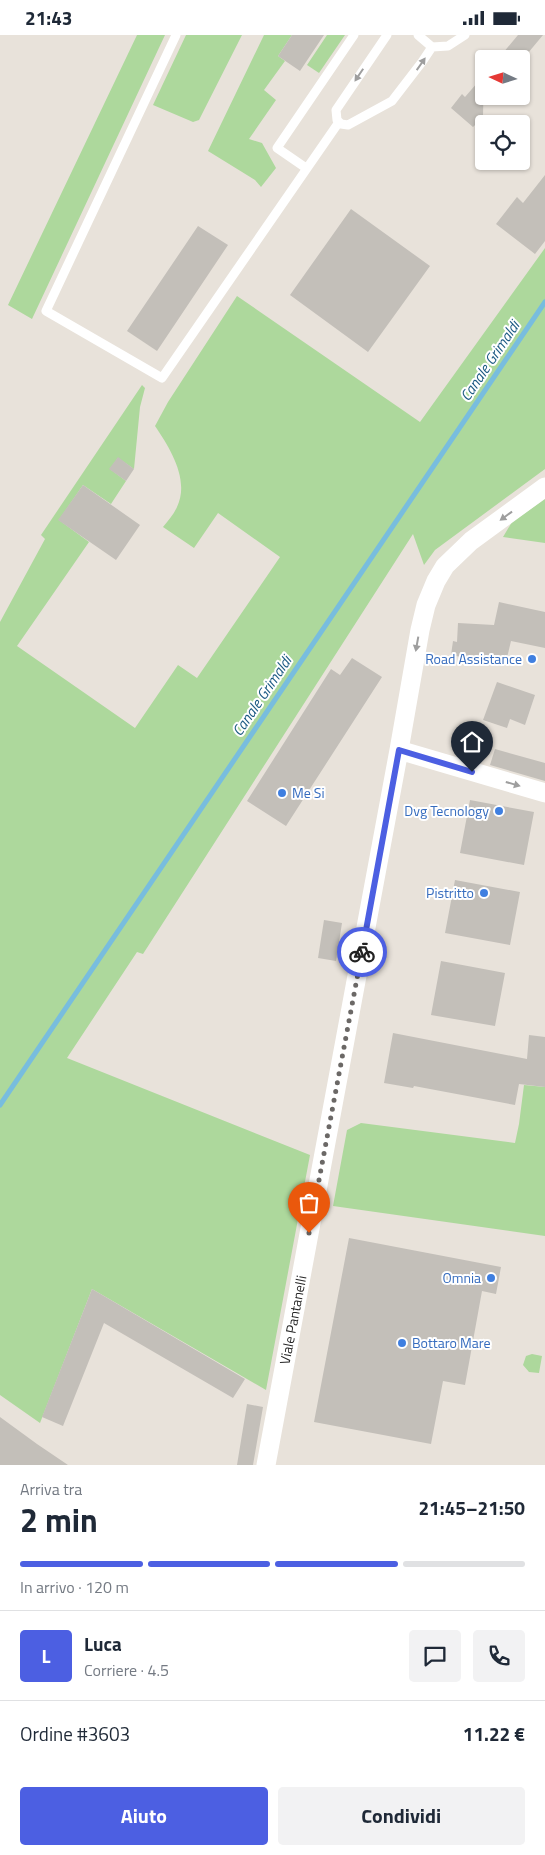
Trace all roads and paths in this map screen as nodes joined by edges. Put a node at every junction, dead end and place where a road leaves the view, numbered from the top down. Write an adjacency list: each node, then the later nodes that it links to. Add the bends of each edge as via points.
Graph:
1 (176, 35): 8 (lane, via 46,311 162,378)
2 (354, 35): 8 (lane, via 277,148)
3 (387, 35): 7 (lane, one-way to 7, via 336,110)
4 (418, 35): 6 (lane)
5 (465, 35): 6 (lane, via 448,47)
6 (432, 47): 7 (lane, one-way to 6, via 348,125 392,101)
7 (339, 123): 8 (lane)
8 (306, 168)
9 (545, 487): 10 (street, Viale Pantanelli, one-way to 10, via 471,541 436,581 420,630)
10 (399, 750): 11 (street, one-way to 11); 12 (street, Viale Pantanelli)
11 (545, 793)
12 (266, 1465)

